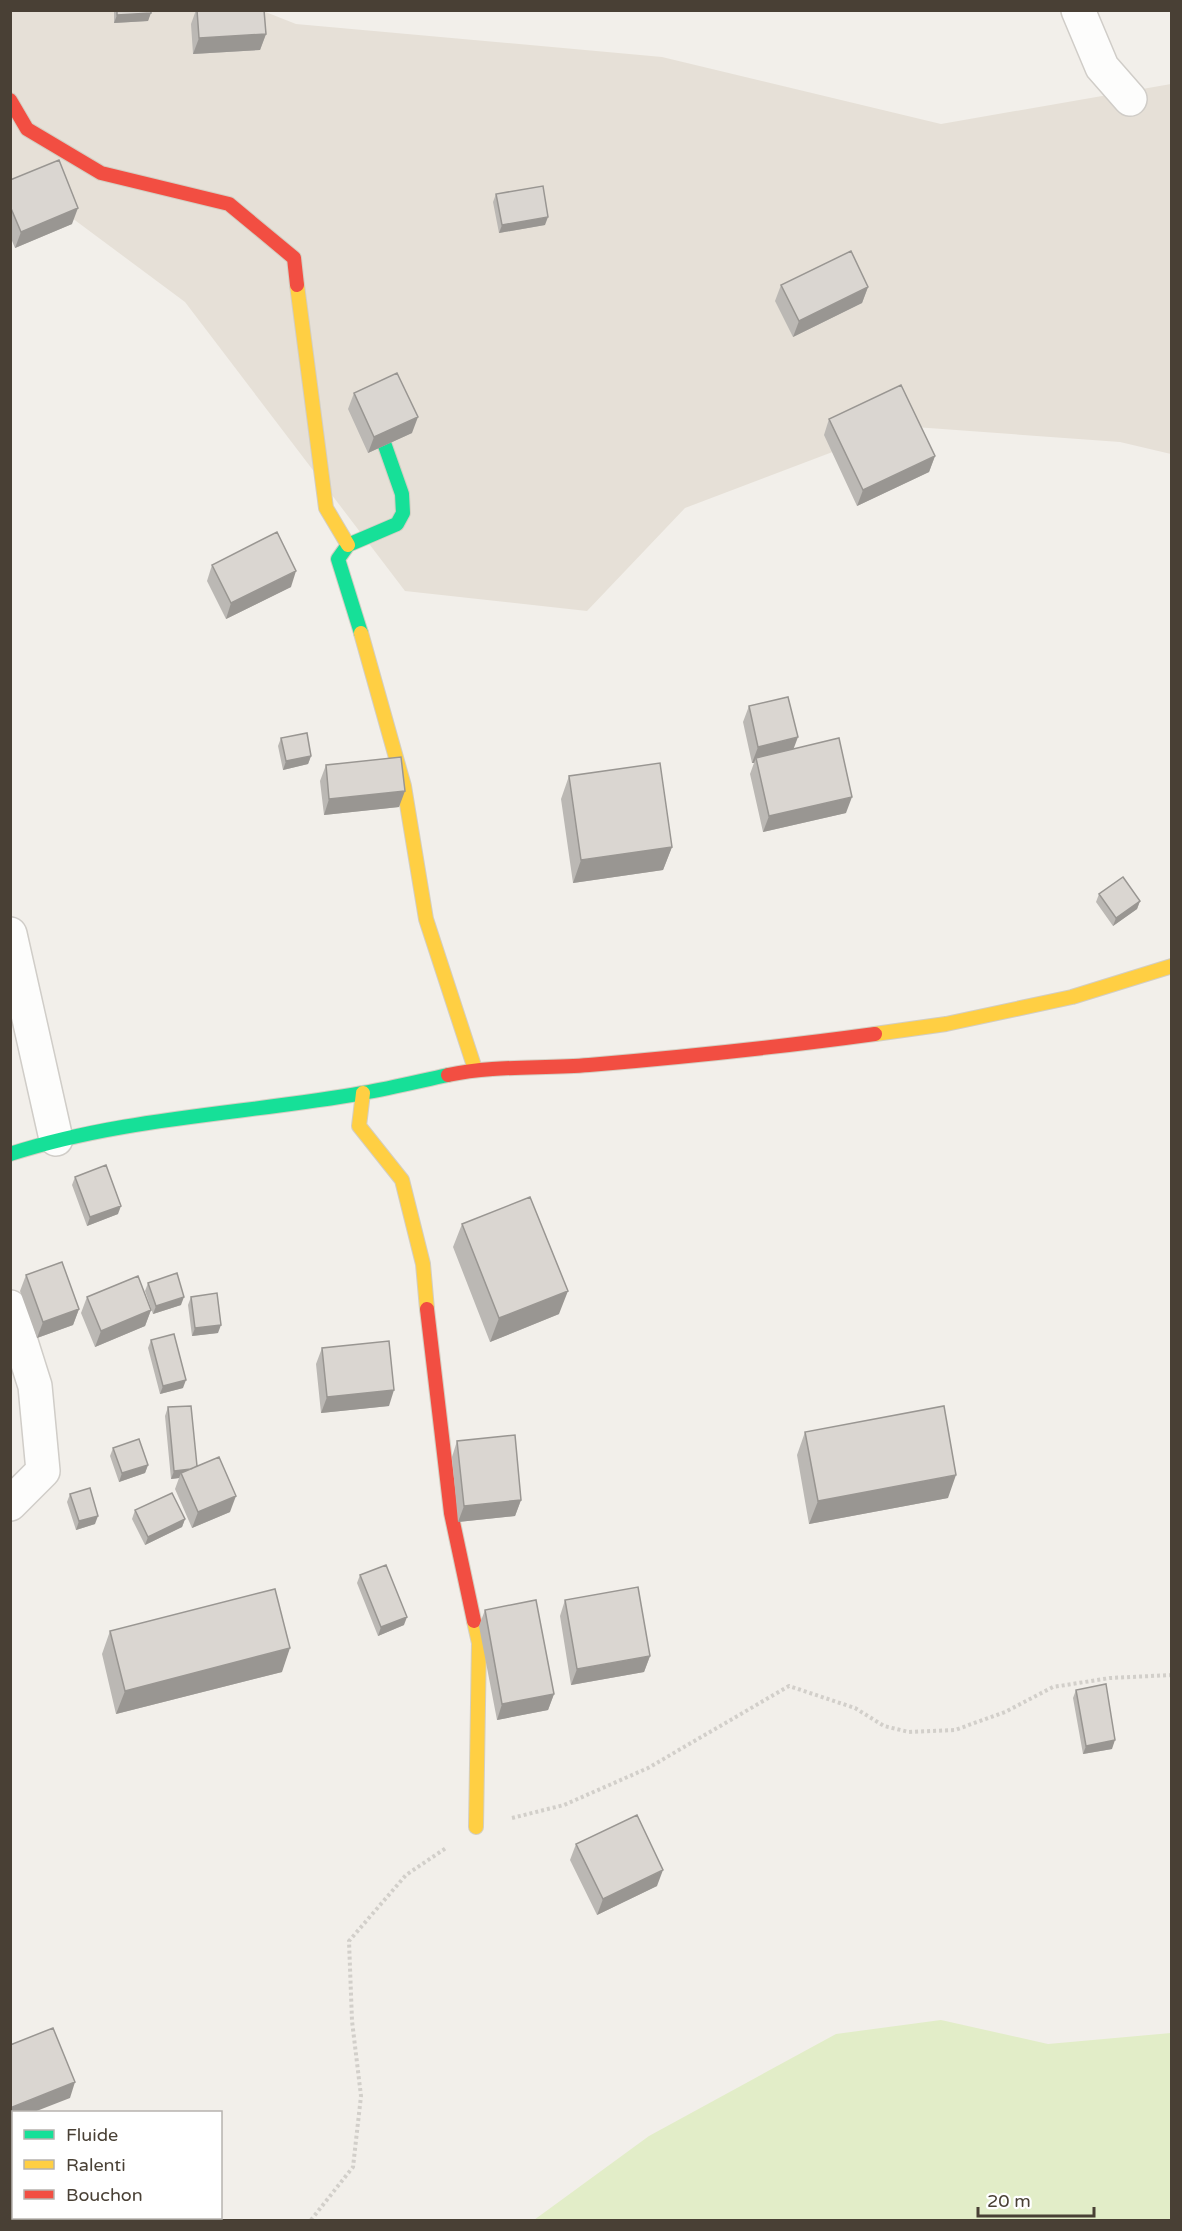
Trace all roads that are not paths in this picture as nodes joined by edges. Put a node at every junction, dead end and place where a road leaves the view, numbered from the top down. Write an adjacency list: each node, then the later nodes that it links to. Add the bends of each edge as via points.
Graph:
1 (1078, 10): 2 (street, via 1102,67)
2 (1130, 99)
3 (10, 100): 5 (street, via 27,129 102,173 229,204 294,258 326,508)
4 (383, 440): 5 (street, via 402,494 403,513 397,524)
5 (348, 545): 8 (street, via 338,559 404,786 426,919)
6 (10, 934): 10 (street)
7 (1172, 966): 8 (street, via 1071,996 946,1024 638,1061 537,1069)
8 (475, 1069): 9 (street)
9 (363, 1093): 10 (street, via 156,1119); 14 (street, via 359,1126 402,1180 423,1264 451,1513 479,1642)
10 (56, 1139): 11 (street)
11 (10, 1155)
12 (10, 1307): 13 (street, via 35,1386 43,1471)
13 (10, 1504)
14 (476, 1827)

